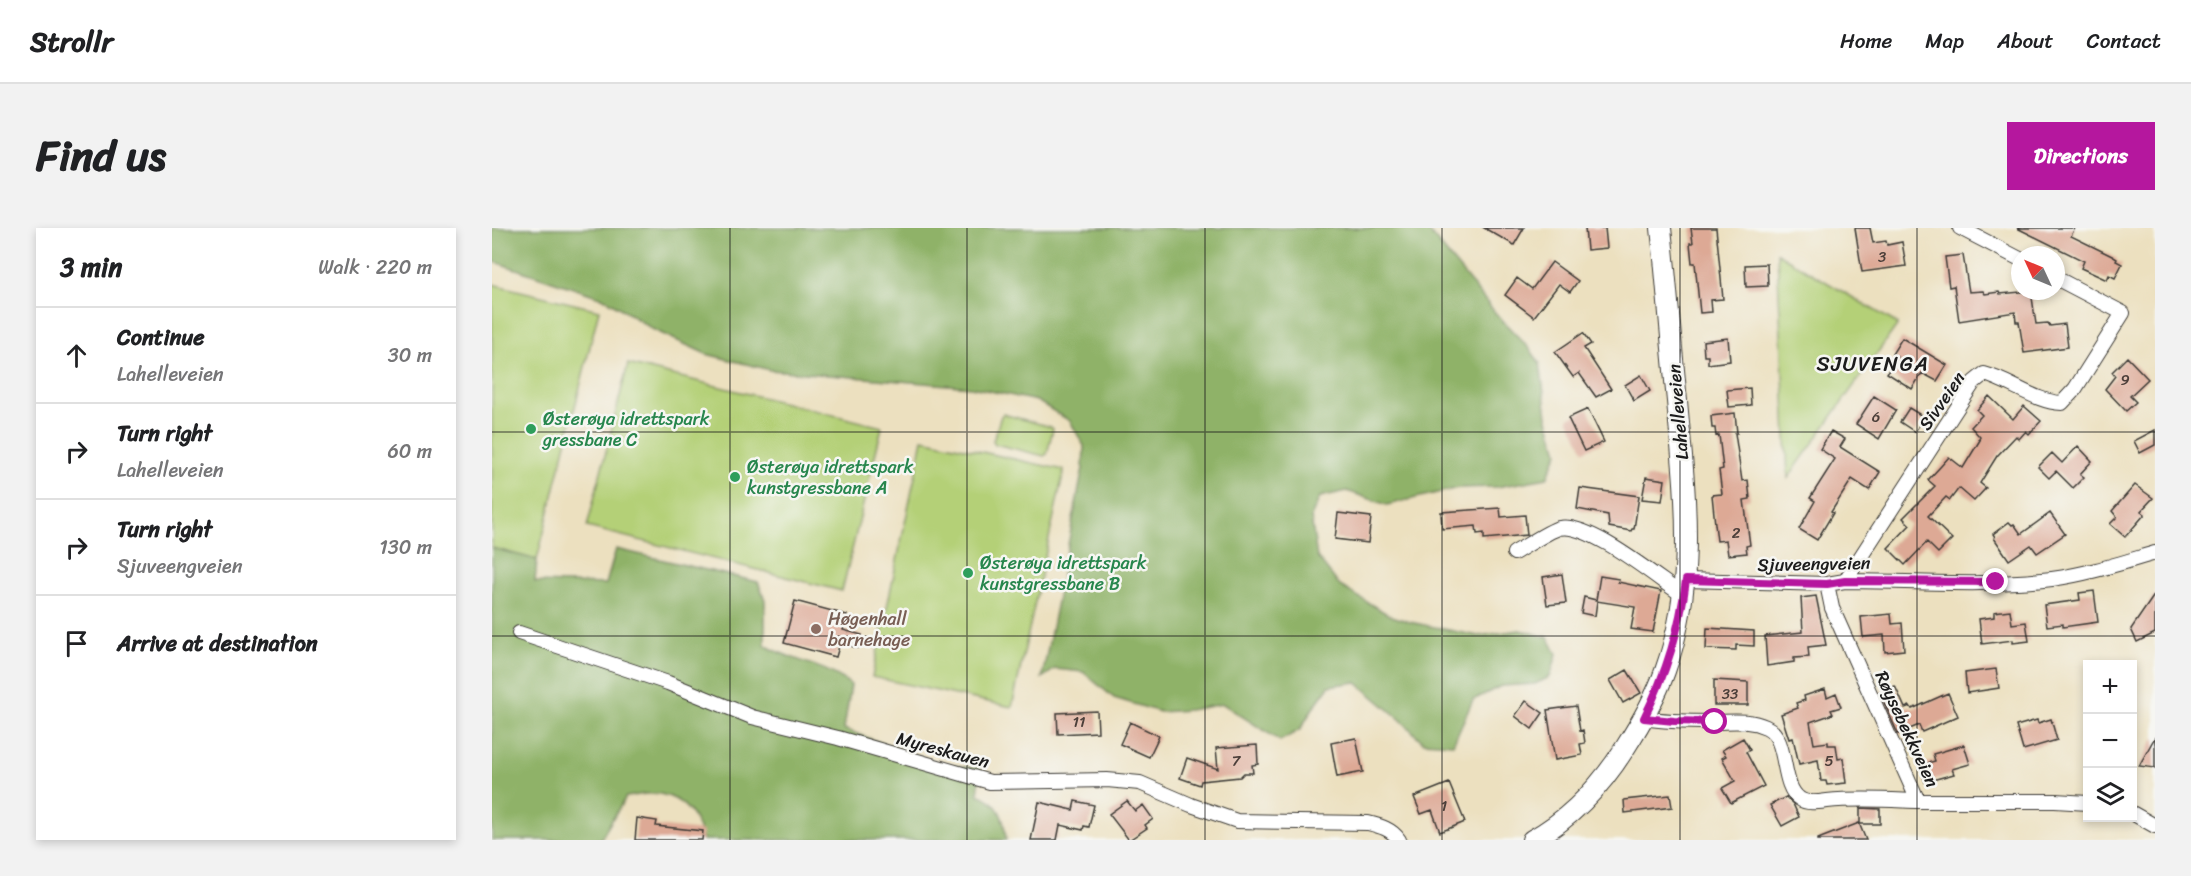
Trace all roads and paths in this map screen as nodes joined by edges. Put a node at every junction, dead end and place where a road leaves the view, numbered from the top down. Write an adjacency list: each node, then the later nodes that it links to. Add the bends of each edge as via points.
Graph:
1 (1661, 228): 9 (street, Lahelleveien, via 1685,490)
2 (1960, 228): 3 (street)
3 (2011, 254)
4 (2065, 283): 7 (street, Sivveien, via 2123,313 2075,389 2062,403 2051,403 1984,374 1974,382)
5 (1514, 553): 9 (street, via 1560,528 1579,530)
6 (2155, 553): 7 (street, Sjuveengveien, via 2052,579)
7 (1845, 581): 8 (street, Sjuveengveien)
8 (1827, 584): 9 (street, Sjuveengveien); 12 (street, Røysebekkveien, via 1832,608)
9 (1685, 588): 11 (street, Lahelleveien, via 1666,670)
10 (519, 633): 16 (street, Myreskauen, via 668,683 753,717 990,782 1140,783 1237,821 1368,823 1383,827)
11 (1644, 718): 12 (street, via 1751,721 1770,728 1799,799); 17 (street, Lahelleveien, via 1580,805)
12 (1918, 801): 13 (street, Røysebekkveien)
13 (2083, 803)
14 (2137, 815): 15 (street)
15 (2155, 826)
16 (1399, 840)
17 (1532, 840)

